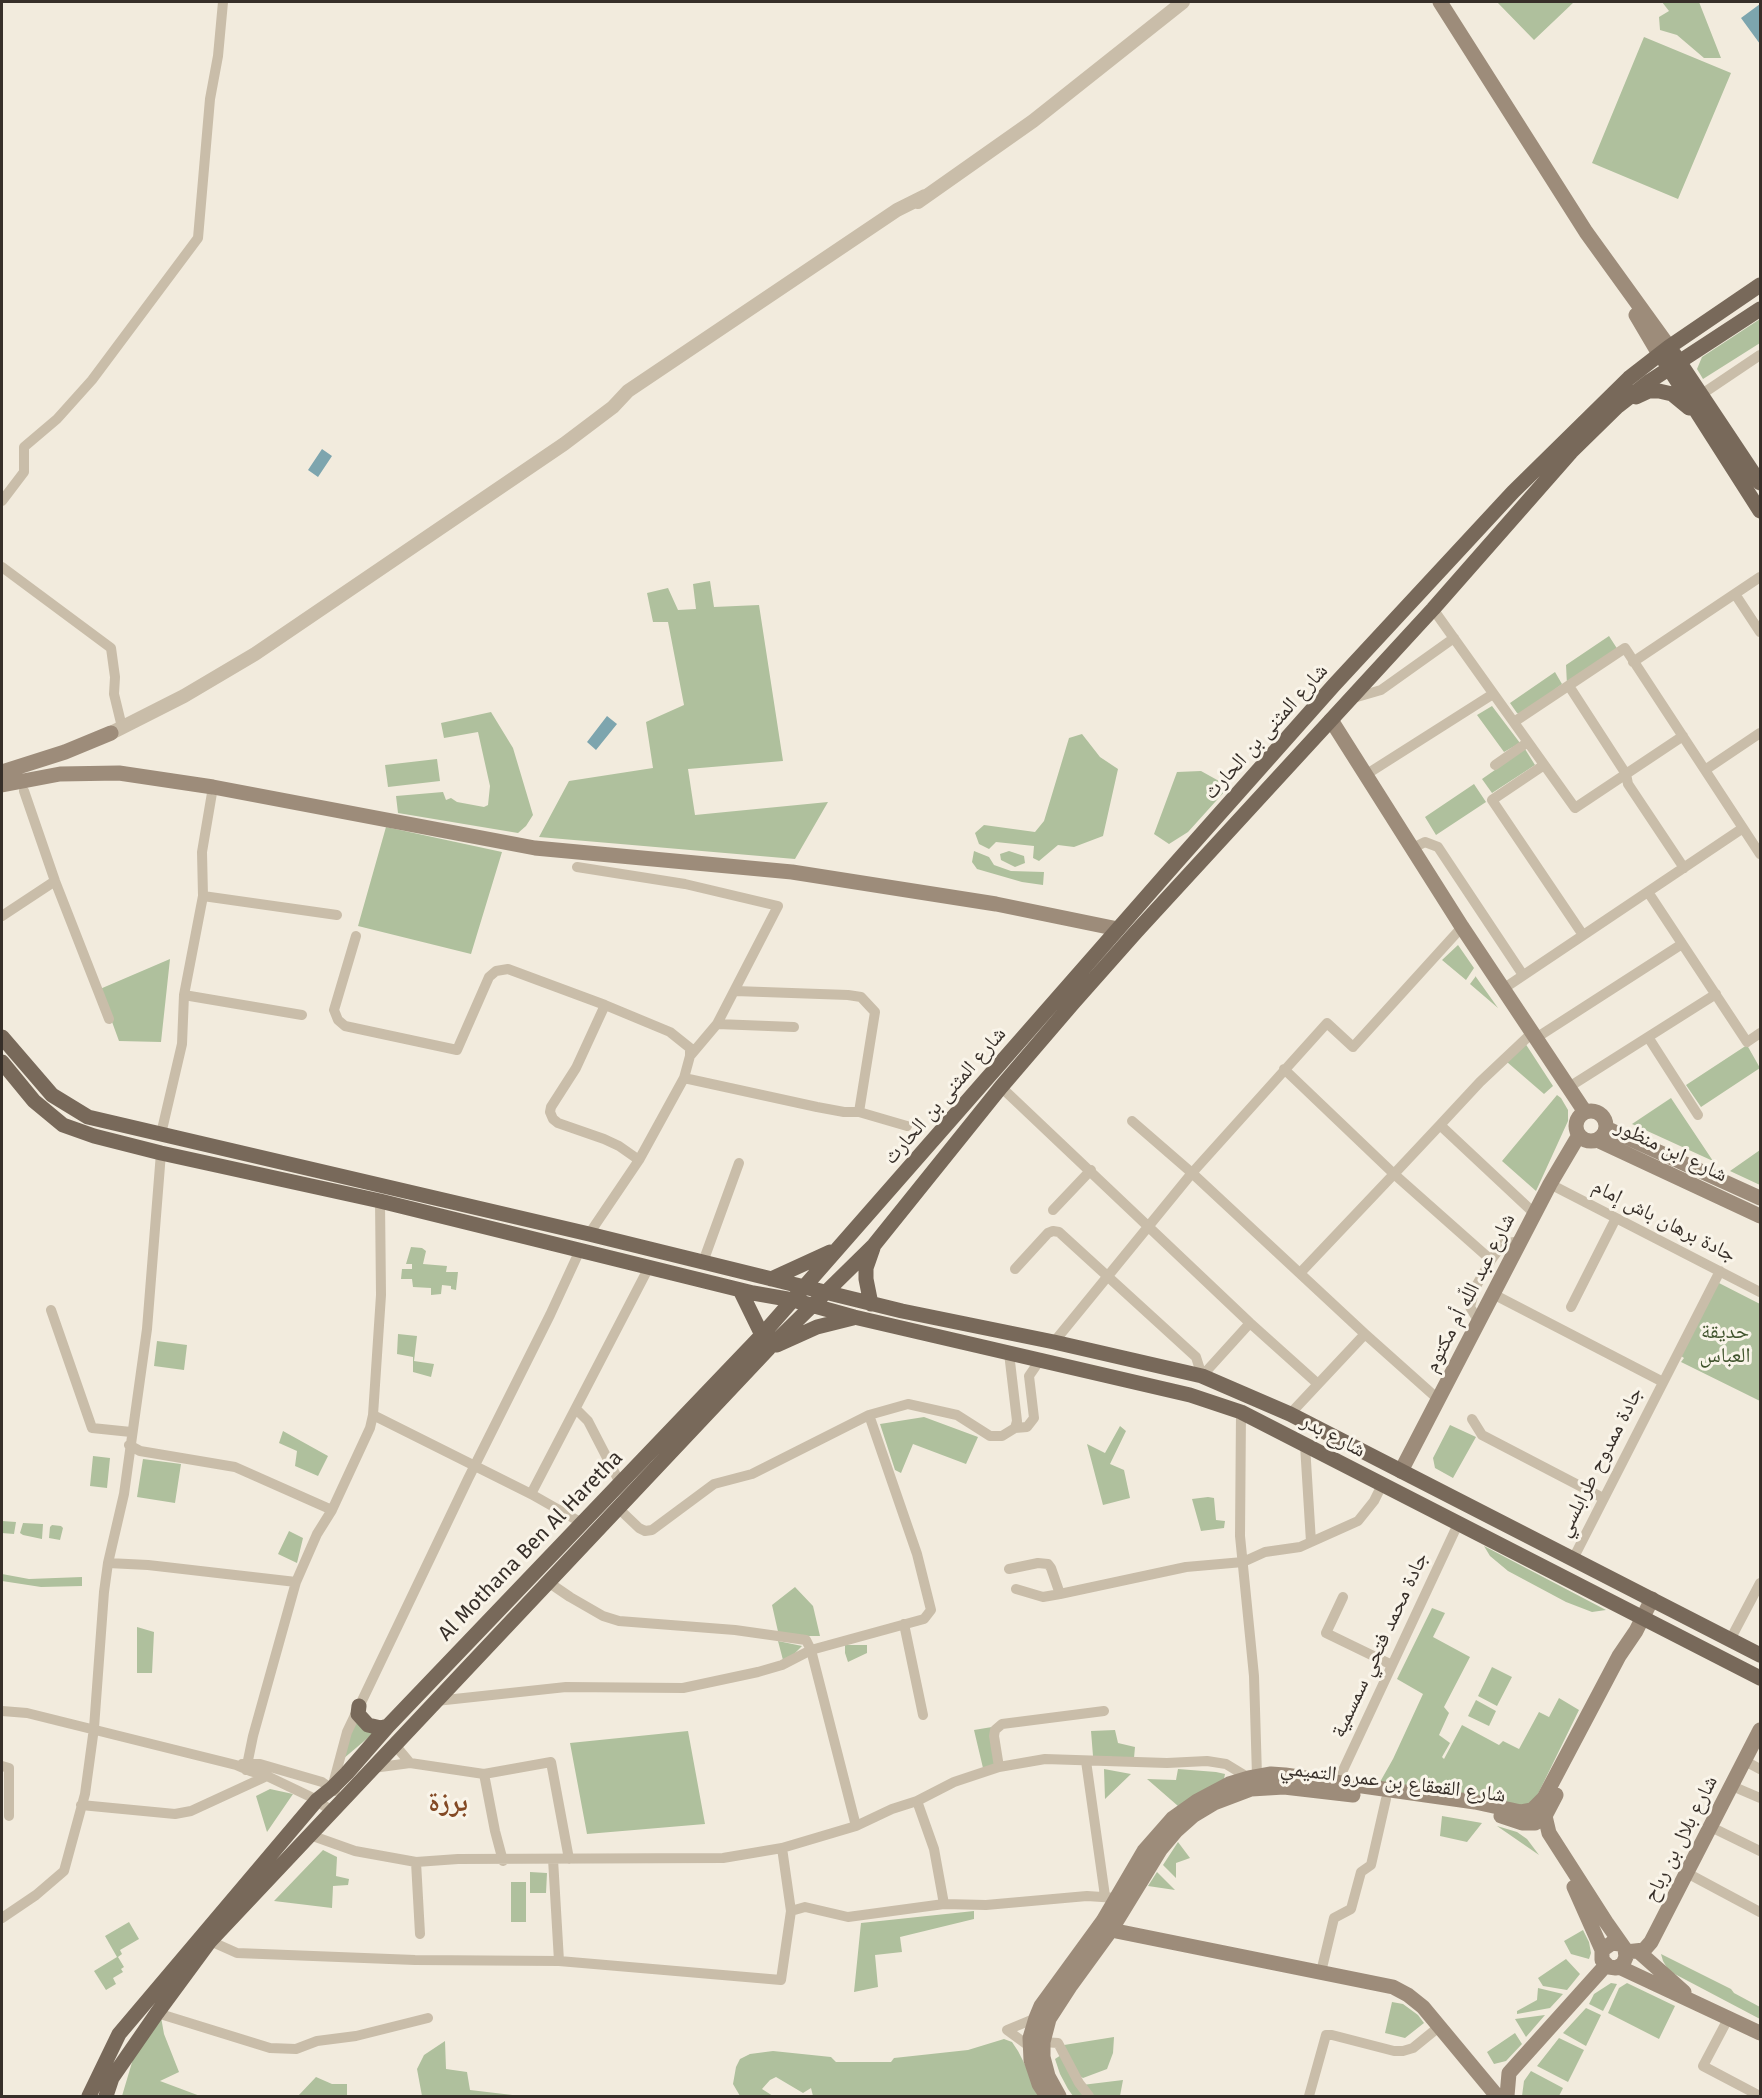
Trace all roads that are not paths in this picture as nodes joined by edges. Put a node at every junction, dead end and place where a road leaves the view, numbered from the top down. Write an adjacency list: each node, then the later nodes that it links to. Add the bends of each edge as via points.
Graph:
1 (223, 2): 13 (street, via 198,238 92,380 57,419 24,447 24,472)
2 (1183, 2): 27 (street, via 1033,121 627,391 613,407 564,444 255,654)
3 (1440, 2): 6 (main road)
4 (1761, 285): 6 (main road, شارع المثنى بن الحارث)
5 (1761, 309): 8 (main road, شارع المثنى بن الحارث)
6 (1664, 350): 8 (main road); 51 (main road, شارع المثنى بن الحارث, via 1629,378 1513,492)
7 (1761, 355): 9 (street)
8 (1675, 365): 9 (main road); 10 (main road, شارع المثنى بن الحارث); 11 (main road)
9 (1702, 394): 12 (main road)
10 (1618, 406): 11 (main road, via 1648,391 1659,391 1672,394); 18 (main road, شارع المثنى بن الحارث, via 1571,452)
11 (1705, 422): 14 (main road)
12 (1761, 483)
13 (2, 501)
14 (1761, 511)
15 (2, 567): 27 (street, via 111,648)
16 (1761, 577): 17 (street)
17 (1735, 594): 19 (street); 21 (street)
18 (1433, 609): 20 (street); 24 (main road, شارع المثنى بن الحارث)
19 (1761, 632)
20 (1454, 638): 23 (street); 24 (street, via 1381,690)
21 (1634, 662): 22 (street, via 1625,648); 29 (street)
22 (1569, 686): 26 (street); 36 (street)
23 (1493, 694): 26 (street); 35 (street)
24 (1350, 699): 25 (main road, شارع المثنى بن الحارث)
25 (1331, 720): 35 (main road); 73 (main road, شارع المثنى بن الحارث, via 1133,935)
26 (1514, 722): 30 (street)
27 (117, 730): 34 (main road, via 64,753)
28 (1761, 733): 33 (street)
29 (1683, 736): 33 (street); 36 (street)
30 (1528, 742): 31 (street); 32 (street)
31 (1495, 765)
32 (1544, 765): 36 (street, via 1575,808); 52 (street, via 1492,800)
33 (1705, 770): 40 (street)
34 (2, 772)
35 (1366, 774): 41 (main road)
36 (1626, 774): 44 (street, via 1628,784)
37 (2, 785): 38 (main road, via 60,774 119,773)
38 (213, 787): 47 (street, via 202,852); 51 (main road, via 534,848 792,872 996,904)
39 (24, 791): 45 (street)
40 (1743, 828): 42 (street); 44 (street)
41 (1413, 848): 50 (main road); 55 (street, via 1425,842 1438,847)
42 (1761, 854)
43 (578, 867): 57 (street, via 684,884 778,906)
44 (1684, 868): 46 (street)
45 (55, 880): 49 (street); 62 (street)
46 (1648, 892): 52 (street); 54 (street)
47 (203, 896): 48 (street); 58 (street)
48 (337, 915)
49 (2, 916)
50 (1462, 927): 56 (main road); 71 (street, via 1353,1047 1327,1023)
51 (1118, 930): 103 (main road, شارع المثنى بن الحارث)
52 (1583, 935): 55 (street)
53 (356, 936): 60 (street, via 334,1010 345,1026 457,1050 489,977 501,969)
54 (1682, 944): 59 (street); 66 (street)
55 (1522, 975): 56 (street)
56 (1503, 989): 66 (main road)
57 (735, 991): 63 (street); 75 (street, via 861,997 874,1012)
58 (184, 994): 61 (street); 81 (street, via 182,1044)
59 (1716, 994): 65 (street, via 1747,1042); 68 (street)
60 (605, 1005): 69 (street, via 670,1032 690,1048); 86 (street, via 576,1068 550,1112 558,1124 604,1139)
61 (302, 1015)
62 (109, 1019)
63 (717, 1024): 64 (street); 69 (street)
64 (794, 1027)
65 (1761, 1033)
66 (1534, 1036): 74 (main road); 79 (street, via 1480,1082)
67 (2, 1037): 81 (main road, شارع بدر, via 52,1095 71,1108 88,1117)
68 (1648, 1037): 74 (street); 77 (street)
69 (690, 1056): 72 (street)
70 (2, 1062): 85 (main road, شارع بدر, via 34,1101 63,1125)
71 (1284, 1069): 90 (street); 91 (street)
72 (684, 1078): 75 (street); 86 (street)
73 (1001, 1087): 89 (street); 102 (main road, شارع المثنى بن الحارث)
74 (1569, 1087): 76 (main road)
75 (859, 1112): 80 (street)
76 (1585, 1112): 82 (main road, via 1602,1115); 83 (main road, via 1576,1122)
77 (1698, 1115)
78 (1132, 1121): 90 (street)
79 (1440, 1125): 91 (street); 96 (street)
80 (907, 1126)
81 (160, 1134): 84 (main road, شارع بدر)
82 (1602, 1134): 83 (main road, via 1587,1141); 93 (main road, شارع ابن منظور); 97 (main road, شارع ابن منظور)
83 (1579, 1135): 92 (main road, شارع عبد اللّه أم مكتوم)
84 (234, 1150): 88 (main road); 100 (main road, شارع بدر)
85 (161, 1153): 88 (main road, شارع بدر); 144 (street, via 147,1329)
86 (639, 1160): 100 (street)
87 (739, 1163): 106 (street)
88 (231, 1167): 94 (main road, شارع بدر)
89 (1091, 1170): 95 (street); 99 (street)
90 (1192, 1173): 99 (street); 110 (street)
91 (1395, 1174): 105 (street); 110 (street)
92 (1550, 1185): 96 (main road, شارع عبد اللّه أم مكتوم); 98 (street, جادة برهان باش إمام)
93 (1761, 1198)
94 (380, 1201): 104 (main road, شارع بدر); 140 (street, via 381,1295)
95 (1053, 1210)
96 (1535, 1214): 101 (main road, شارع عبد اللّه أم مكتوم)
97 (1761, 1216)
98 (1616, 1218): 109 (street, جادة برهان باش إمام); 121 (street)
99 (1148, 1225): 111 (street); 126 (street)
100 (589, 1234): 104 (main road); 106 (main road, شارع بدر)
101 (1520, 1241): 105 (street, via 1503,1244); 117 (main road, شارع عبد اللّه أم مكتوم)
102 (874, 1245): 116 (main road, شارع المثنى بن الحارث); 119 (main road, via 866,1268)
103 (841, 1246): 112 (main road); 113 (main road, شارع المثنى بن الحارث)
104 (580, 1250): 107 (main road, شارع بدر); 147 (street)
105 (1491, 1260): 125 (street, via 1470,1307)
106 (703, 1262): 112 (main road, شارع بدر)
107 (649, 1267): 115 (main road, شارع بدر); 137 (street)
108 (1015, 1269): 111 (street, via 1053,1231 1059,1232)
109 (1720, 1271): 114 (street, جادة برهان باش إمام); 134 (street, جادة ممدوح طرابلسي)
110 (1301, 1272): 128 (street)
111 (1108, 1277): 130 (street); 133 (street, via 1196,1357)
112 (771, 1279): 113 (main road, شارع بدر)
113 (804, 1286): 116 (main road, شارع بدر); 118 (main road, شارع المثنى بن الحارث)
114 (1759, 1287)
115 (740, 1290): 118 (main road, شارع بدر); 129 (main road)
116 (826, 1292): 119 (main road, شارع بدر); 120 (main road, شارع المثنى بن الحارث)
117 (1493, 1294): 125 (main road, شارع عبد اللّه أم مكتوم); 134 (street)
118 (793, 1300): 120 (main road, شارع بدر); 129 (main road, شارع المثنى بن الحارث)
119 (871, 1304): 123 (main road, شارع بدر)
120 (812, 1306): 124 (main road, شارع بدر); 129 (main road, شارع المثنى بن الحارث)
121 (1571, 1307)
122 (51, 1310): 144 (street, via 92,1428)
123 (902, 1311): 127 (main road); 130 (main road, شارع بدر)
124 (854, 1317): 127 (main road, شارع بدر); 129 (main road)
125 (1479, 1322): 136 (main road, شارع عبد اللّه أم مكتوم)
126 (1250, 1323): 133 (street); 135 (street)
127 (897, 1326): 131 (main road, شارع بدر)
128 (1365, 1334): 135 (street); 136 (street)
129 (765, 1341): 149 (main road, Al Mothana Ben Al Haretha); 153 (main road)
130 (1054, 1342): 133 (main road, شارع بدر)
131 (1009, 1353): 132 (main road, شارع بدر); 143 (street)
132 (1040, 1360): 138 (main road, شارع بدر, via 1190,1395); 143 (street, via 1029,1376 1034,1418 1027,1427)
133 (1202, 1377): 139 (main road, شارع بدر)
134 (1663, 1382): 152 (street, جادة ممدوح طرابلسي)
135 (1318, 1384): 139 (street)
136 (1439, 1400): 148 (main road, شارع عبد اللّه أم مكتوم)
137 (576, 1408): 149 (street, via 588,1421); 151 (street)
138 (1241, 1412): 146 (main road, شارع بدر); 159 (street)
139 (1290, 1414): 148 (main road, شارع بدر)
140 (373, 1415): 147 (street); 154 (street)
141 (868, 1415): 143 (street, via 908,1404 957,1415 990,1436 1002,1436); 153 (street, via 752,1474 714,1484 652,1530 639,1528); 169 (street, via 917,1554 931,1610 924,1619)
142 (1472, 1419): 152 (street, via 1482,1435)
143 (1015, 1428)
144 (131, 1432): 145 (street)
145 (129, 1445): 154 (street, via 140,1451 235,1467); 160 (street, via 124,1494)
146 (1305, 1445): 150 (main road, شارع بدر); 157 (street)
147 (474, 1466): 151 (street); 177 (street)
148 (1401, 1471): 158 (main road, شارع بدر)
149 (620, 1483): 155 (main road, Al Mothana Ben Al Haretha)
150 (1382, 1485): 156 (main road, شارع بدر); 157 (street, via 1358,1521)
151 (531, 1494): 155 (street)
152 (1604, 1498): 158 (street, جادة ممدوح طرابلسي)
153 (618, 1508): 163 (main road)
154 (332, 1510): 162 (street)
155 (582, 1523): 181 (main road, Al Mothana Ben Al Haretha)
156 (1458, 1524): 170 (main road, شارع بدر); 174 (street, جادة محمد فتحي سمسمية)
157 (1311, 1542): 159 (street, via 1291,1550 1265,1552)
158 (1573, 1559): 168 (main road, شارع بدر)
159 (1243, 1562): 166 (street, via 1186,1567); 195 (street, via 1254,1676)
160 (108, 1563): 162 (street); 182 (street)
161 (1009, 1569): 166 (street, via 1048,1564)
162 (296, 1582): 189 (street)
163 (548, 1582): 172 (street, via 603,1616 619,1621 735,1630 806,1641); 176 (main road)
164 (1761, 1583): 171 (street)
165 (1016, 1589): 166 (street, via 1043,1596)
166 (1060, 1594)
167 (1343, 1597): 174 (street, via 1326,1633)
168 (1652, 1599): 170 (main road); 171 (main road, شارع بدر)
169 (904, 1623): 172 (street); 180 (street)
170 (1639, 1624): 175 (main road, شارع بدر); 205 (main road)
171 (1731, 1640): 173 (main road, شارع بدر)
172 (812, 1650): 176 (street, via 782,1665 683,1688 566,1687); 207 (street)
173 (1761, 1655)
174 (1392, 1665): 196 (street, جادة محمد فتحي سمسمية)
175 (1761, 1678)
176 (436, 1701): 184 (main road)
177 (359, 1706): 181 (main road, via 358,1714 368,1725); 198 (street, via 347,1732)
178 (2, 1711): 182 (street)
179 (1104, 1711): 190 (street, via 1002,1724 994,1736)
180 (923, 1715)
181 (388, 1726): 198 (main road, Al Mothana Ben Al Haretha)
182 (94, 1728): 189 (street); 203 (street)
183 (1761, 1730): 186 (main road, شارع بلال بن رباح)
184 (395, 1744): 187 (street); 191 (main road)
185 (1086, 1761): 190 (street, via 1045,1759); 195 (street, via 1207,1761 1226,1764); 217 (street)
186 (1745, 1761): 192 (street); 197 (main road, شارع بلال بن رباح)
187 (410, 1763): 191 (street); 193 (street)
188 (2, 1766): 206 (street, via 9,1768)
189 (243, 1766): 194 (street); 198 (street, via 260,1764 313,1779)
190 (999, 1767): 202 (street, via 954,1782)
191 (372, 1768): 198 (main road)
192 (1761, 1769)
193 (484, 1774): 213 (street, via 550,1762); 214 (street)
194 (267, 1776): 201 (street); 203 (street, via 191,1811 175,1814)
195 (1253, 1777): 196 (main road, شارع القعقاع بن عمرو التميمي, via 1285,1774); 217 (main road, شارع القعقاع بن عمرو التميمي, via 1215,1791 1173,1818)
196 (1337, 1783): 205 (main road, شارع القعقاع بن عمرو التميمي)
197 (1732, 1786): 199 (street); 208 (main road, شارع بلال بن رباح)
198 (338, 1793): 201 (main road); 204 (main road)
199 (1761, 1798)
200 (1386, 1799): 205 (main road, شارع القعقاع بن عمرو التميمي, via 1500,1815); 222 (main road, شارع القعقاع بن عمرو التميمي, via 1270,1787 1242,1791 1214,1803 1167,1840); 228 (street, via 1371,1865 1360,1873 1351,1909 1334,1918)
201 (317, 1800): 204 (street); 239 (main road, via 119,2034)
202 (917, 1801): 207 (street); 218 (street, via 934,1849)
203 (81, 1805): 221 (street, via 64,1871)
204 (332, 1811): 209 (main road)
205 (1534, 1815): 225 (main road); 226 (main road)
206 (9, 1816)
207 (856, 1826): 210 (street)
208 (1711, 1827): 211 (street); 216 (main road, شارع بلال بن رباح)
209 (310, 1835): 215 (street, via 355,1851); 224 (main road)
210 (782, 1848): 213 (street, via 723,1858); 219 (street)
211 (1761, 1851)
212 (553, 1859): 213 (street); 214 (street); 227 (street)
213 (569, 1859)
214 (503, 1861): 215 (street)
215 (416, 1862): 223 (street)
216 (1687, 1873): 220 (street); 225 (main road, شارع بلال بن رباح, via 1650,1945)
217 (1111, 1897): 218 (street); 222 (main road, شارع القعقاع بن عمرو التميمي)
218 (944, 1904): 219 (street, via 848,1917 805,1907)
219 (791, 1911): 227 (street, via 781,1980)
220 (1761, 1912)
221 (2, 1918)
222 (1107, 1925): 228 (main road); 233 (main road, via 1041,2007)
223 (420, 1934)
224 (210, 1941): 227 (street, via 237,1953); 230 (main road)
225 (1628, 1949): 226 (main road, شارع بلال بن رباح, via 1625,1961); 226 (main road, via 1612,1942); 229 (main road)
226 (1609, 1960): 229 (main road); 238 (main road)
227 (559, 1961)
228 (1321, 1972): 234 (main road, via 1391,1986 1416,2001)
229 (1693, 2000): 231 (main road)
230 (157, 2013): 232 (street, via 270,2048 296,2049); 240 (main road, via 112,2078)
231 (1729, 2017): 235 (main road); 247 (street, via 1703,2066)
232 (428, 2018)
233 (1042, 2018): 236 (main road); 236 (street, via 1007,2030)
234 (1440, 2026): 237 (main road); 244 (street, via 1413,2048 1403,2051 1326,2035)
235 (1761, 2033)
236 (1038, 2046): 241 (main road, via 1034,2073); 242 (main road); 243 (street, via 1058,2043)
237 (1478, 2072): 238 (main road, via 1494,2076); 245 (main road)
238 (1509, 2073): 246 (main road)
239 (89, 2097)
240 (106, 2097)
241 (1047, 2097)
242 (1059, 2097)
243 (1089, 2097)
244 (1309, 2097)
245 (1497, 2097)
246 (1507, 2097)
247 (1761, 2097)

